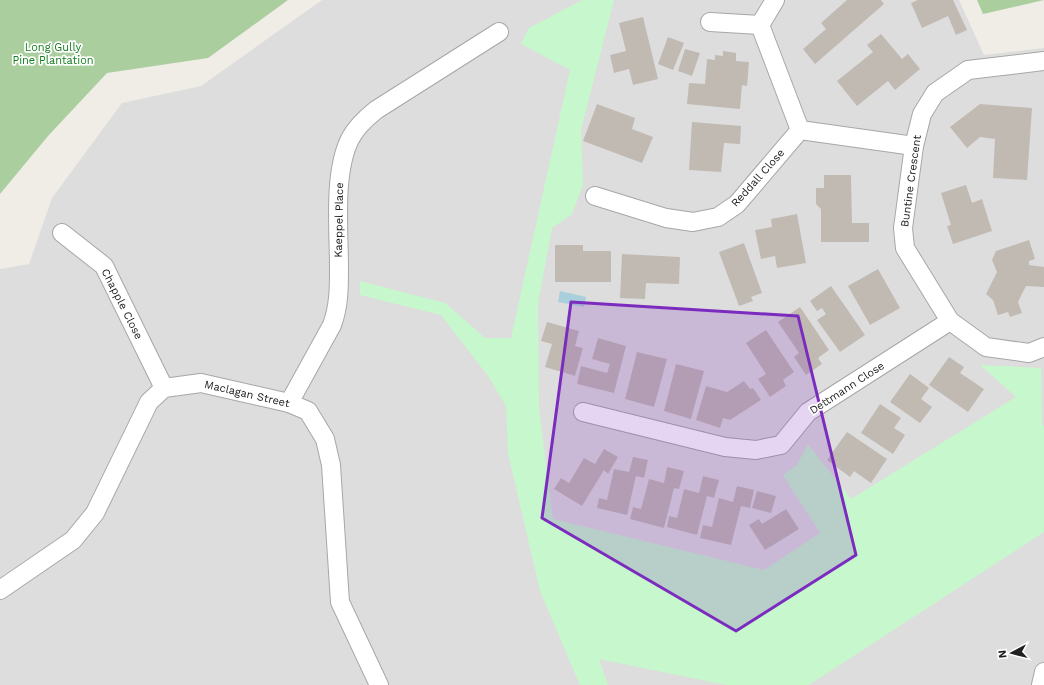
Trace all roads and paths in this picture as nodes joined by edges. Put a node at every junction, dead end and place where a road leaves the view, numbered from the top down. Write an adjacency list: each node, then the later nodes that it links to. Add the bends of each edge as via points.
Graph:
1 (775, 0): 3 (street)
2 (710, 22): 3 (street)
3 (760, 25): 6 (street)
4 (498, 32): 13 (street, Kaeppel Place, via 376,110 360,123 350,139 338,182 339,294 336,313 332,325)
5 (1044, 61): 7 (street, Buntine Crescent, via 968,70 935,93 922,114)
6 (800, 130): 7 (street); 8 (street, Reddall Close, via 737,204 718,217 693,222 666,218)
7 (914, 146): 10 (street, Buntine Crescent, via 903,228 906,248)
8 (595, 196)
9 (62, 233): 12 (street, Chapple Close, via 104,266)
10 (950, 321): 11 (street, Buntine Crescent, via 986,347 1029,354); 14 (street, Dettmann Close, via 808,412 781,445 756,450 726,447)
11 (1044, 347)
12 (164, 388): 13 (street, Maclagan Street, via 200,383); 15 (street, via 149,402 95,513 73,540)
13 (289, 403): 17 (street, Maclagan Street, via 308,411 325,439 331,465 340,602)
14 (583, 412)
15 (0, 590)
16 (1044, 672): 18 (street)
17 (379, 685)
18 (1041, 685)

